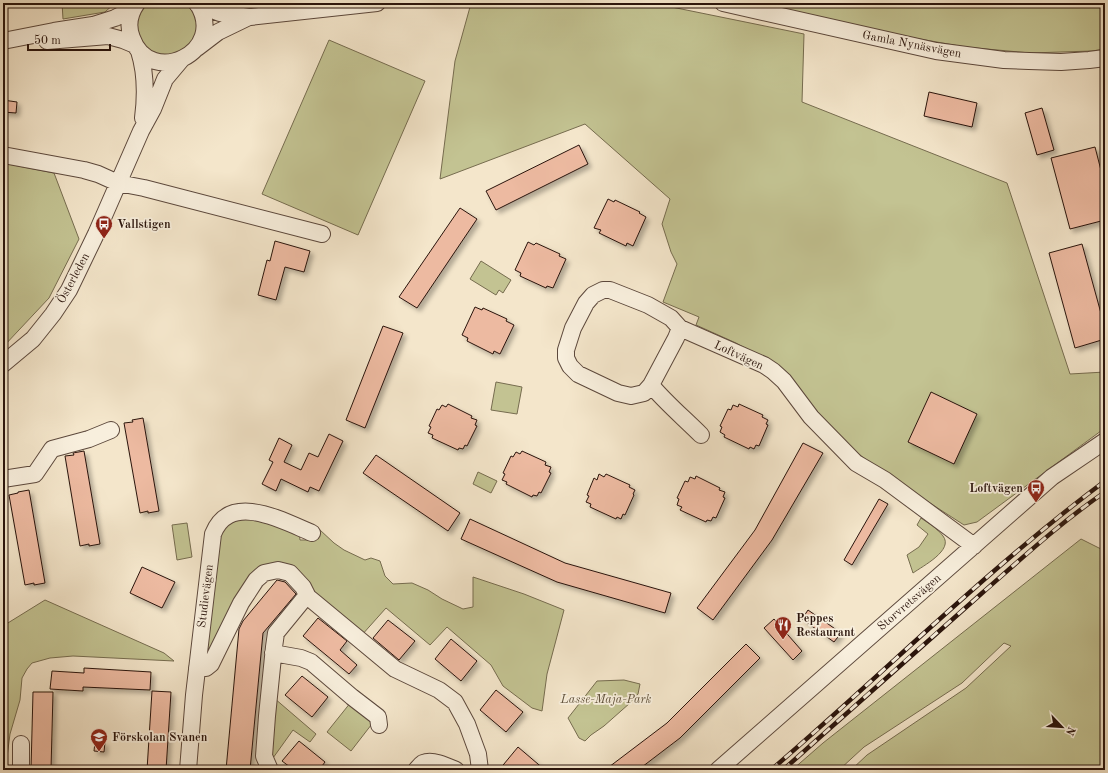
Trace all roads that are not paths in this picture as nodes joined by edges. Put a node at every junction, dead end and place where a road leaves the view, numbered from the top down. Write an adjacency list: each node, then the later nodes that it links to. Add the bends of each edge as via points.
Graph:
1 (197, 3): 5 (street, via 220,13); 8 (street, via 204,25)
2 (376, 3): 5 (street)
3 (724, 3): 9 (street, Gamla Nynäsvägen, via 936,51 1028,61 1061,62)
4 (135, 6): 6 (street, via 115,18 93,25 54,30); 7 (street, Österleden, via 129,27)
5 (250, 17): 8 (street, via 218,32)
6 (3, 42): 7 (street, via 108,36 123,40)
7 (137, 48): 10 (street, via 155,61 168,63); 11 (street, Österleden, via 143,63 146,91)
8 (196, 49): 10 (street)
9 (1105, 58)
10 (180, 60): 11 (street, Österleden, via 165,79)
11 (141, 131): 13 (street, Österleden)
12 (3, 155): 13 (street, via 84,170)
13 (118, 183): 14 (street); 16 (street, Österleden, via 69,290 33,338)
14 (322, 234)
15 (680, 328): 17 (street, Loftvägen); 17 (street, Loftvägen, via 671,318 648,305 610,290 602,290 586,303 573,328 566,350 570,366 578,374 618,393 631,396 644,393); 23 (street, Loftvägen, via 773,371 784,381 811,417 856,463 885,480)
16 (3, 364)
17 (650, 385): 19 (street)
18 (111, 430): 21 (street, via 52,449 35,474)
19 (701, 435)
20 (1105, 441): 23 (street, Storvretsvägen, via 1052,477)
21 (3, 479)
22 (312, 533): 26 (street, Studievägen, via 263,513 243,511 221,520 213,534)
23 (974, 546): 35 (street, Storvretsvägen)
24 (308, 597): 25 (street, via 276,633); 26 (street, via 290,573 278,570 264,573 256,580 241,603 211,664 206,668); 34 (street, via 395,670 439,690 455,702 467,724 478,754)
25 (273, 653): 27 (street, via 311,662 378,717); 31 (street, via 264,756)
26 (197, 668): 30 (street, Studievägen)
27 (379, 725)
28 (21, 744): 29 (street)
29 (21, 770)
30 (188, 770)
31 (270, 770)
32 (416, 770): 33 (street, via 422,763 429,762 443,764)
33 (456, 770)
34 (480, 770)
35 (718, 770)

